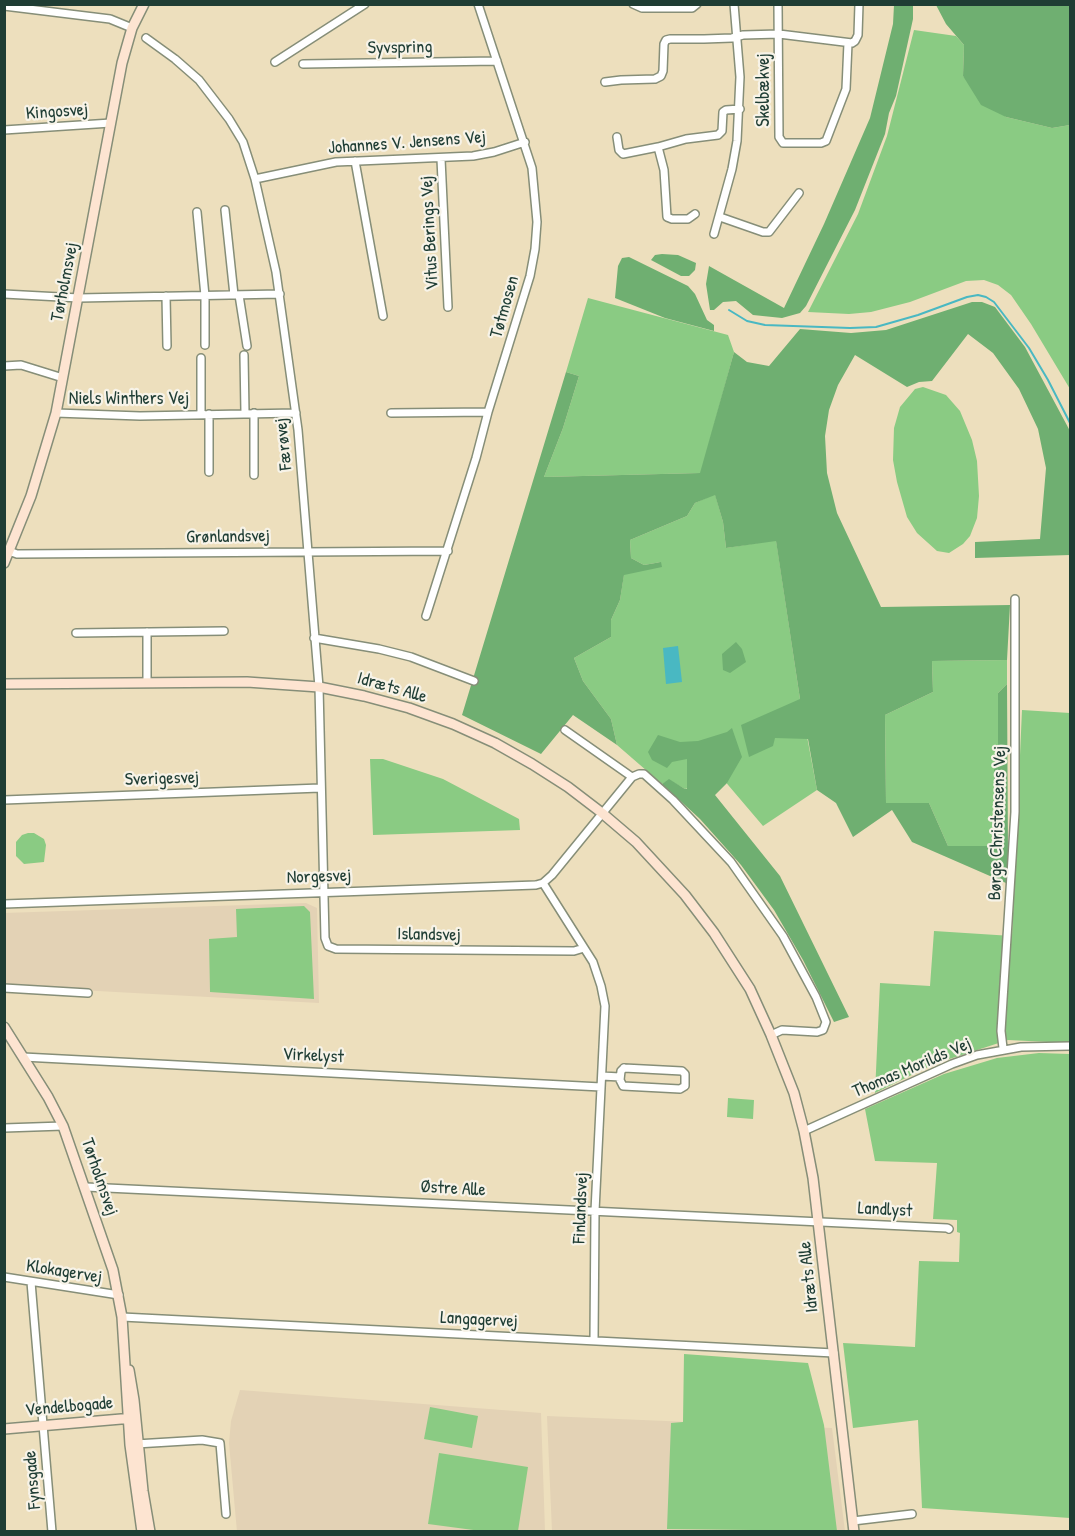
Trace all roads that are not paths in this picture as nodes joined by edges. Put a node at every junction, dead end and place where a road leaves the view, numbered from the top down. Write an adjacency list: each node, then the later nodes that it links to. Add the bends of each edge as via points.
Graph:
1 (144, 4): 10 (street, Tørholmsvej)
2 (365, 4): 16 (street)
3 (478, 4): 15 (street, Tøtmosen)
4 (633, 4): 5 (street, via 642,8 692,8)
5 (697, 4)
6 (734, 4): 12 (street, Skelbækvej)
7 (778, 4): 11 (street, Skelbækvej)
8 (859, 4): 14 (street, Skelbækvej, via 857,38)
9 (4, 6): 10 (street, via 110,18)
10 (132, 28): 20 (street, Tørholmsvej)
11 (779, 34): 12 (street, Skelbækvej); 14 (street, Skelbækvej); 14 (street, Skelbækvej, via 779,137 785,143 827,140 846,89)
12 (738, 36): 18 (street, Skelbækvej, via 668,39 664,44 661,76); 19 (street, Skelbækvej)
13 (147, 38): 27 (street, Færøvej, via 176,59 214,99 243,142)
14 (848, 43)
15 (497, 61): 17 (street, Syvspring); 23 (street, Tøtmosen)
16 (275, 62)
17 (303, 64)
18 (605, 82)
19 (740, 109): 24 (street, Skelbækvej, via 723,112 722,131 718,135); 32 (street, Skelbækvej, via 732,170)
20 (111, 123): 21 (street, Kingosvej); 39 (street, Tørholmsvej)
21 (4, 130)
22 (617, 137): 24 (street, Skelbækvej, via 623,154)
23 (525, 142): 25 (street, Johannes V. Jensens Vej, via 494,152); 49 (street, Tøtmosen, via 536,195 535,249)
24 (658, 147): 31 (street, via 664,170 667,217 688,219)
25 (441, 159): 26 (street, Johannes V. Jensens Vej); 40 (street, Vitus Berings Vej)
26 (355, 161): 27 (street, Johannes V. Jensens Vej); 41 (street)
27 (255, 179): 35 (street, Færøvej)
28 (800, 193): 32 (street, via 769,232)
29 (225, 210): 36 (street)
30 (197, 212): 38 (street)
31 (694, 214)
32 (720, 218): 33 (street, Skelbækvej)
33 (714, 234)
34 (4, 294): 39 (street)
35 (280, 294): 36 (street); 53 (street, Færøvej)
36 (237, 295): 38 (street); 44 (street)
37 (166, 296): 38 (street); 39 (street); 43 (street)
38 (205, 296): 42 (street)
39 (79, 298): 48 (street, Tørholmsvej)
40 (448, 307)
41 (383, 316)
42 (205, 345)
43 (167, 346)
44 (247, 346)
45 (244, 355): 51 (street)
46 (201, 358): 55 (street, Niels Winthers Vej)
47 (4, 366): 48 (street, via 21,365)
48 (63, 378): 50 (street, Tørholmsvej)
49 (488, 412): 54 (street); 58 (street, Tøtmosen)
50 (56, 413): 55 (street, Niels Winthers Vej); 59 (street, Tørholmsvej, via 32,496)
51 (245, 413): 52 (street, Niels Winthers Vej); 55 (street, Niels Winthers Vej)
52 (254, 413): 53 (street, Niels Winthers Vej); 57 (street)
53 (296, 413): 60 (street, Færøvej)
54 (391, 413)
55 (205, 414): 56 (street, Niels Winthers Vej)
56 (209, 472)
57 (254, 475)
58 (448, 550): 60 (street, Grønlandsvej); 63 (street, Tøtmosen)
59 (9, 551): 60 (street, Grønlandsvej); 61 (street, Tørholmsvej)
60 (308, 551): 67 (street, Færøvej)
61 (4, 563)
62 (1015, 598): 86 (street, Børge Christensens Vej, via 1016,812)
63 (426, 616)
64 (147, 632): 65 (street); 66 (street); 69 (street)
65 (224, 632)
66 (76, 633)
67 (314, 638): 68 (street, Idræts Alle, via 411,657); 71 (street, Færøvej)
68 (474, 681)
69 (147, 682): 70 (street, Idræts Alle); 71 (street, Idræts Alle)
70 (4, 684)
71 (319, 687): 74 (street, Færøvej); 76 (street, Idræts Alle, via 409,708 453,724 532,764)
72 (565, 730): 73 (street)
73 (632, 777): 76 (street); 84 (street, via 648,777 731,862 800,966 824,1016 825,1028 820,1032 784,1030)
74 (320, 788): 75 (street, Sverigesvej); 78 (street, Færøvej)
75 (4, 800)
76 (602, 813): 77 (street); 84 (street, Idræts Alle, via 636,842 697,910 750,989)
77 (543, 883): 78 (street, Norgesvej); 80 (street, Finlandsvej)
78 (324, 892): 79 (street, Norgesvej); 80 (street, Islandsvej, via 325,938 328,946 336,949)
79 (4, 904)
80 (584, 948): 88 (street, Finlandsvej, via 602,986 605,1006)
81 (4, 988): 82 (street)
82 (88, 993)
83 (4, 1027): 87 (street, Tørholmsvej)
84 (771, 1035): 93 (street, Idræts Alle)
85 (1071, 1046): 86 (street, Thomas Morilds Vej)
86 (1003, 1048): 93 (street, Thomas Morilds Vej, via 952,1064)
87 (23, 1057): 90 (street, Virkelyst); 91 (street, Tørholmsvej)
88 (602, 1076): 89 (street); 90 (street, Finlandsvej)
89 (620, 1077): 89 (street, via 627,1068 680,1070 685,1074 685,1084 680,1089 626,1086 621,1084)
90 (601, 1087): 95 (street, Finlandsvej)
91 (63, 1126): 92 (street); 94 (street, Tørholmsvej)
92 (4, 1128)
93 (804, 1131): 96 (street, Idræts Alle)
94 (86, 1187): 95 (street, Østre Alle); 100 (street, Tørholmsvej)
95 (595, 1211): 96 (street, Østre Alle); 102 (street, Finlandsvej)
96 (819, 1222): 97 (street, Landlyst); 103 (street, Idræts Alle)
97 (949, 1229)
98 (4, 1277): 99 (street, Klokagervej)
99 (31, 1282): 100 (street, Klokagervej); 105 (street, Fynsgade)
100 (119, 1295): 101 (street, Tørholmsvej)
101 (122, 1317): 102 (street, Langagervej); 104 (street, Tørholmsvej, via 124,1353 132,1385)
102 (594, 1341): 103 (street, Langagervej)
103 (834, 1353): 110 (street, Idræts Alle)
104 (132, 1418): 105 (street, Vendelbogade); 107 (street, Tørholmsvej)
105 (43, 1426): 106 (street, Vendelbogade); 111 (street, Fynsgade)
106 (4, 1430)
107 (134, 1444): 108 (street, via 202,1440 220,1443); 112 (street, Tørholmsvej); 113 (street, Tørholmsvej)
108 (226, 1514)
109 (912, 1514): 110 (street)
110 (853, 1521): 114 (street, Idræts Alle)
111 (52, 1532)
112 (142, 1532)
113 (150, 1532)
114 (854, 1532)

